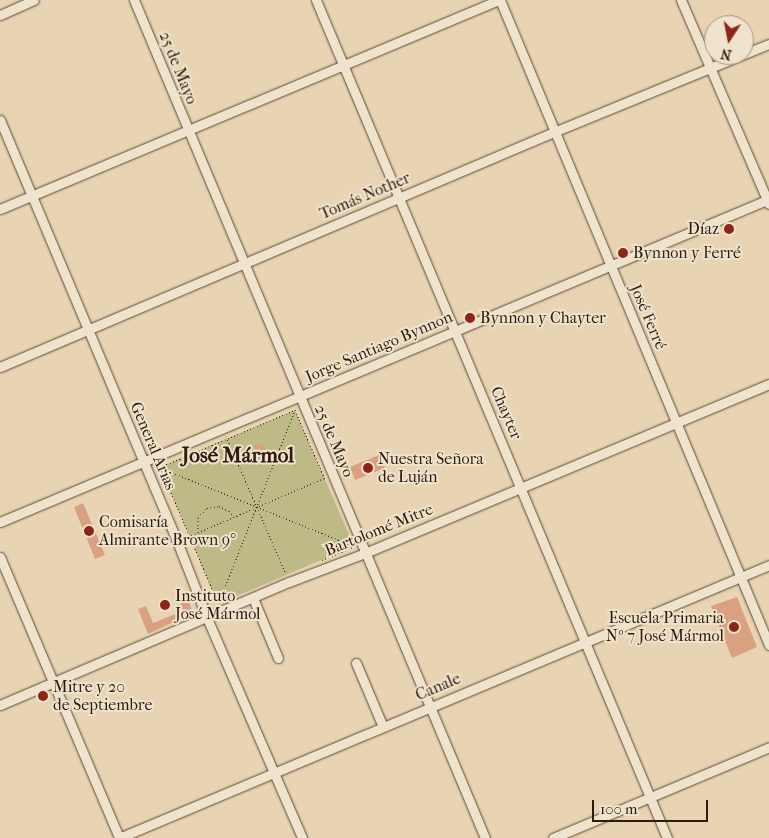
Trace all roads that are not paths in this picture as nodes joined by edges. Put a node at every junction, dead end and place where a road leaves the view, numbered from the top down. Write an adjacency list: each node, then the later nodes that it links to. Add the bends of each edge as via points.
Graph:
1 (34, 0): 6 (street)
2 (134, 0): 13 (street, 25 de Mayo)
3 (316, 0): 9 (street, Chayter)
4 (499, 0): 9 (street); 14 (street, José Ferré)
5 (681, 0): 11 (street)
6 (0, 15)
7 (769, 44): 8 (street, Tomás Nother)
8 (754, 50)
9 (342, 64): 13 (street); 16 (street, Chayter)
10 (718, 65): 11 (street, Tomás Nother)
11 (710, 68): 14 (street, Tomás Nother); 17 (street)
12 (0, 120): 15 (street, General Arias)
13 (187, 130): 15 (street); 19 (street, 25 de Mayo)
14 (554, 132): 16 (street, Tomás Nother); 20 (street, José Ferré)
15 (32, 195): 18 (street); 21 (street, General Arias)
16 (398, 198): 19 (street, Tomás Nother); 22 (street, Chayter)
17 (768, 202): 20 (street, Jorge Santiago Bynnon)
18 (0, 209)
19 (242, 264): 21 (street, Tomás Nother); 25 (street, 25 de Mayo)
20 (610, 266): 22 (street, Jorge Santiago Bynnon); 26 (street, José Ferré)
21 (88, 330): 23 (street, Tomás Nother); 27 (street, General Arias)
22 (455, 331): 25 (street, Jorge Santiago Bynnon); 28 (street, Chayter)
23 (0, 367)
24 (769, 384): 26 (street, Bartolomé Mitre)
25 (298, 396): 27 (street, Jorge Santiago Bynnon); 30 (street, 25 de Mayo, via 328,476)
26 (676, 423): 28 (street, Bartolomé Mitre); 33 (street, José Ferré)
27 (144, 462): 29 (street, Jorge Santiago Bynnon); 35 (street, General Arias)
28 (521, 487): 30 (street, Bartolomé Mitre); 36 (street, Chayter)
29 (0, 522)
30 (365, 553): 34 (street, Bartolomé Mitre); 42 (street, 25 de Mayo)
31 (0, 558): 40 (street)
32 (769, 565): 33 (street, Canale)
33 (740, 577): 36 (street, Canale); 37 (street, José Ferré)
34 (253, 598): 35 (street, Bartolomé Mitre); 38 (street)
35 (211, 616): 40 (street, Bartolomé Mitre); 45 (street, General Arias)
36 (585, 642): 42 (street, Canale); 46 (street, Chayter)
37 (769, 645)
38 (278, 658)
39 (356, 663): 43 (street)
40 (53, 682): 41 (street, Bartolomé Mitre); 47 (street)
41 (0, 705)
42 (431, 707): 43 (street, Canale); 49 (street, 25 de Mayo)
43 (383, 727): 45 (street, Canale)
44 (769, 747): 46 (street)
45 (274, 772): 47 (street, Canale); 48 (street, General Arias)
46 (650, 797): 50 (street); 51 (street, Chayter)
47 (119, 838)
48 (302, 838)
49 (485, 838)
50 (553, 838)
51 (667, 838)

